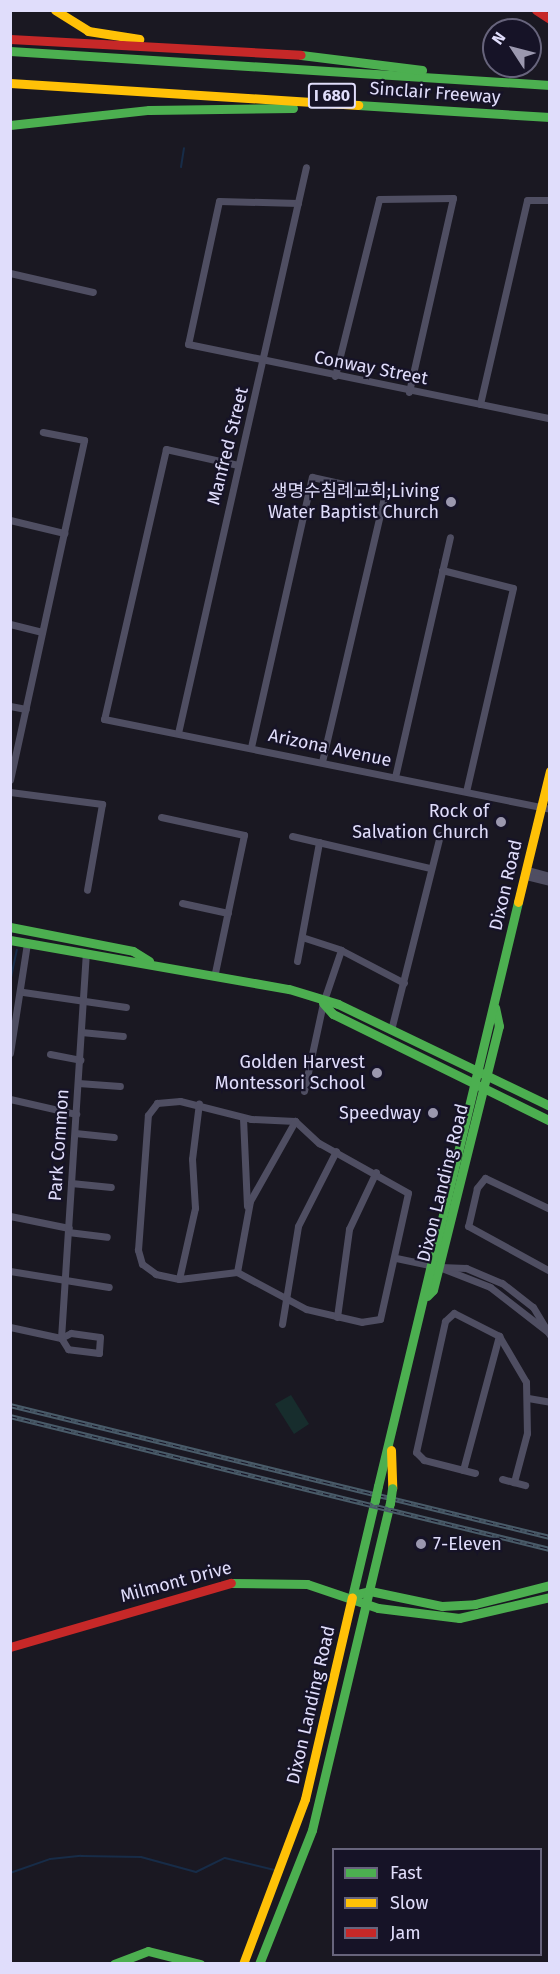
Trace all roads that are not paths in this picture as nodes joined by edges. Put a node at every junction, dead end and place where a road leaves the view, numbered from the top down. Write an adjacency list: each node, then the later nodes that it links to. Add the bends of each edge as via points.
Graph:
1 (55, 10): 5 (main road, via 97,33)
2 (536, 10): 3 (main road)
3 (549, 19)
4 (10, 39): 5 (main road)
5 (221, 49): 8 (main road, via 341,59)
6 (10, 51): 8 (main road, Sinclair Freeway / I 680)
7 (10, 76): 9 (main road, I 680)
8 (464, 79): 11 (main road, Sinclair Freeway / I 680)
9 (34, 81): 10 (main road, I 680); 12 (main road, Sinclair Freeway / I 680); 13 (main road, I 680, via 114,82)
10 (10, 83)
11 (549, 85)
12 (411, 108): 14 (main road, Sinclair Freeway / I 680); 15 (main road, via 174,109)
13 (549, 109)
14 (549, 117)
15 (10, 125)
16 (306, 167): 18 (street, Manfred Street)
17 (549, 200): 24 (street, via 527,200)
18 (298, 203): 21 (street, Manfred Street); 21 (street, Conway Street, via 219,201 188,344)
19 (10, 273): 20 (street)
20 (93, 292)
21 (264, 362): 22 (street, Conway Street); 27 (street, Manfred Street)
22 (335, 376): 23 (street, Conway Street); 23 (street, via 379,199 453,198)
23 (409, 392): 24 (street, Conway Street)
24 (480, 404): 25 (street, Conway Street)
25 (549, 418)
26 (43, 432): 29 (street, via 84,441)
27 (238, 465): 36 (street, Manfred Street); 36 (street, Arizona Avenue, via 166,448 104,719)
28 (10, 520): 29 (street)
29 (64, 533): 33 (street)
30 (450, 537): 31 (street)
31 (442, 570): 40 (street); 42 (street, via 513,588)
32 (10, 624): 33 (street)
33 (42, 632): 35 (street)
34 (10, 706): 35 (street)
35 (26, 709): 41 (street)
36 (178, 733): 37 (street, Arizona Avenue)
37 (251, 747): 38 (street, Arizona Avenue); 38 (street, via 312,477 385,493)
38 (322, 762): 40 (street, Arizona Avenue)
39 (549, 771): 44 (main road, Dixon Road)
40 (395, 777): 42 (street, Arizona Avenue)
41 (10, 780)
42 (466, 791): 44 (street, Arizona Avenue)
43 (10, 792): 53 (street, via 102,804)
44 (545, 808): 50 (main road, Dixon Road)
45 (161, 817): 55 (street, via 244,835)
46 (440, 835): 49 (street)
47 (292, 836): 48 (street)
48 (319, 842): 49 (street); 58 (street)
49 (429, 868): 67 (street)
50 (526, 873): 51 (street); 52 (street); 72 (main road, Dixon Road)
51 (549, 876)
52 (549, 882)
53 (87, 890)
54 (182, 903): 55 (street)
55 (228, 913): 66 (street)
56 (10, 927): 63 (main road)
57 (10, 932): 62 (main road, via 68,943)
58 (305, 938): 61 (street); 65 (street)
59 (10, 940): 60 (main road)
60 (27, 943): 62 (main road); 68 (street, via 20,981)
61 (341, 950): 67 (street); 69 (street)
62 (86, 954): 63 (main road, via 93,949); 64 (main road); 70 (street, Park Common)
63 (138, 954): 64 (main road)
64 (149, 961): 66 (main road)
65 (297, 961)
66 (215, 973): 69 (main road, via 289,989)
67 (404, 983): 73 (street)
68 (23, 992): 70 (street); 76 (street)
69 (323, 1003): 73 (main road, via 338,1004); 81 (main road, via 333,1014); 85 (street)
70 (83, 1004): 71 (street); 74 (street, Park Common)
71 (126, 1007)
72 (495, 1007): 79 (main road, Dixon Road); 80 (main road, Dixon Road, via 499,1026)
73 (391, 1030): 79 (main road)
74 (81, 1032): 75 (street); 78 (street, Park Common)
75 (123, 1036)
76 (10, 1053)
77 (50, 1054): 78 (street)
78 (80, 1060): 82 (street, Park Common)
79 (475, 1069): 80 (main road); 81 (main road, Dixon Road)
80 (486, 1075): 84 (main road, Dixon Landing Road); 88 (main road)
81 (472, 1082): 84 (main road); 105 (main road, Dixon Landing Road)
82 (78, 1083): 83 (street); 89 (street, Park Common)
83 (120, 1086)
84 (483, 1088): 92 (main road); 105 (main road, Dixon Landing Road)
85 (304, 1091)
86 (10, 1099): 89 (street)
87 (199, 1103): 90 (street); 109 (street, via 192,1159 195,1208); 109 (street, via 154,1106 142,1156 144,1211 138,1256 151,1272)
88 (549, 1106)
89 (76, 1114): 93 (street, Park Common)
90 (243, 1118): 91 (street); 100 (street)
91 (295, 1121): 95 (street); 100 (street, via 267,1165)
92 (549, 1121)
93 (75, 1133): 94 (street); 97 (street, Park Common)
94 (114, 1137)
95 (336, 1151): 96 (street); 112 (street, via 298,1226)
96 (376, 1172): 104 (street, via 409,1197); 113 (street, via 349,1229)
97 (71, 1183): 98 (street); 102 (street, Park Common)
98 (111, 1187)
99 (549, 1209): 107 (street, via 485,1178 477,1188 468,1226 472,1233 513,1248)
100 (248, 1212): 108 (street)
101 (10, 1216): 102 (street)
102 (68, 1230): 103 (street); 110 (street, Park Common)
103 (106, 1237)
104 (396, 1258): 105 (street); 113 (street, via 380,1319)
105 (435, 1266): 116 (street, via 503,1294); 116 (street, via 453,1266 513,1290 546,1322); 121 (main road, Dixon Landing Road)
106 (10, 1271): 110 (street)
107 (549, 1271)
108 (237, 1272): 109 (street); 112 (street)
109 (179, 1279)
110 (65, 1282): 111 (street); 118 (street, Park Common)
111 (109, 1287)
112 (285, 1298): 113 (street); 114 (street)
113 (337, 1317)
114 (282, 1324)
115 (10, 1327): 118 (street)
116 (549, 1333)
117 (499, 1336): 119 (street, via 518,1362); 122 (street); 122 (street, via 460,1314 450,1314 416,1452 424,1460)
118 (62, 1338): 118 (street, via 68,1349 99,1353 100,1337 71,1333)
119 (528, 1398): 120 (street); 125 (street, via 527,1432)
120 (549, 1402)
121 (391, 1448): 128 (main road, Dixon Landing Road, bridge, via 390,1503); 129 (main road, Dixon Landing Road, bridge, via 378,1486)
122 (463, 1470): 123 (street)
123 (475, 1473)
124 (502, 1479): 125 (street)
125 (514, 1482): 126 (street)
126 (525, 1485)
127 (549, 1585): 128 (main road, Milmont Drive, via 475,1604 442,1606)
128 (370, 1591): 129 (main road, Milmont Drive); 131 (main road, Dixon Landing Road)
129 (353, 1595): 131 (main road, Milmont Drive); 132 (main road, Milmont Drive, via 283,1580 232,1582); 135 (main road, Dixon Landing Road, via 305,1799)
130 (549, 1597): 131 (main road, Milmont Drive, via 459,1618)
131 (367, 1605): 136 (main road, Dixon Landing Road, via 312,1830)
132 (10, 1647)
133 (114, 1964): 134 (main road, via 159,1951)
134 (200, 1964)
135 (243, 1964)
136 (259, 1964)

